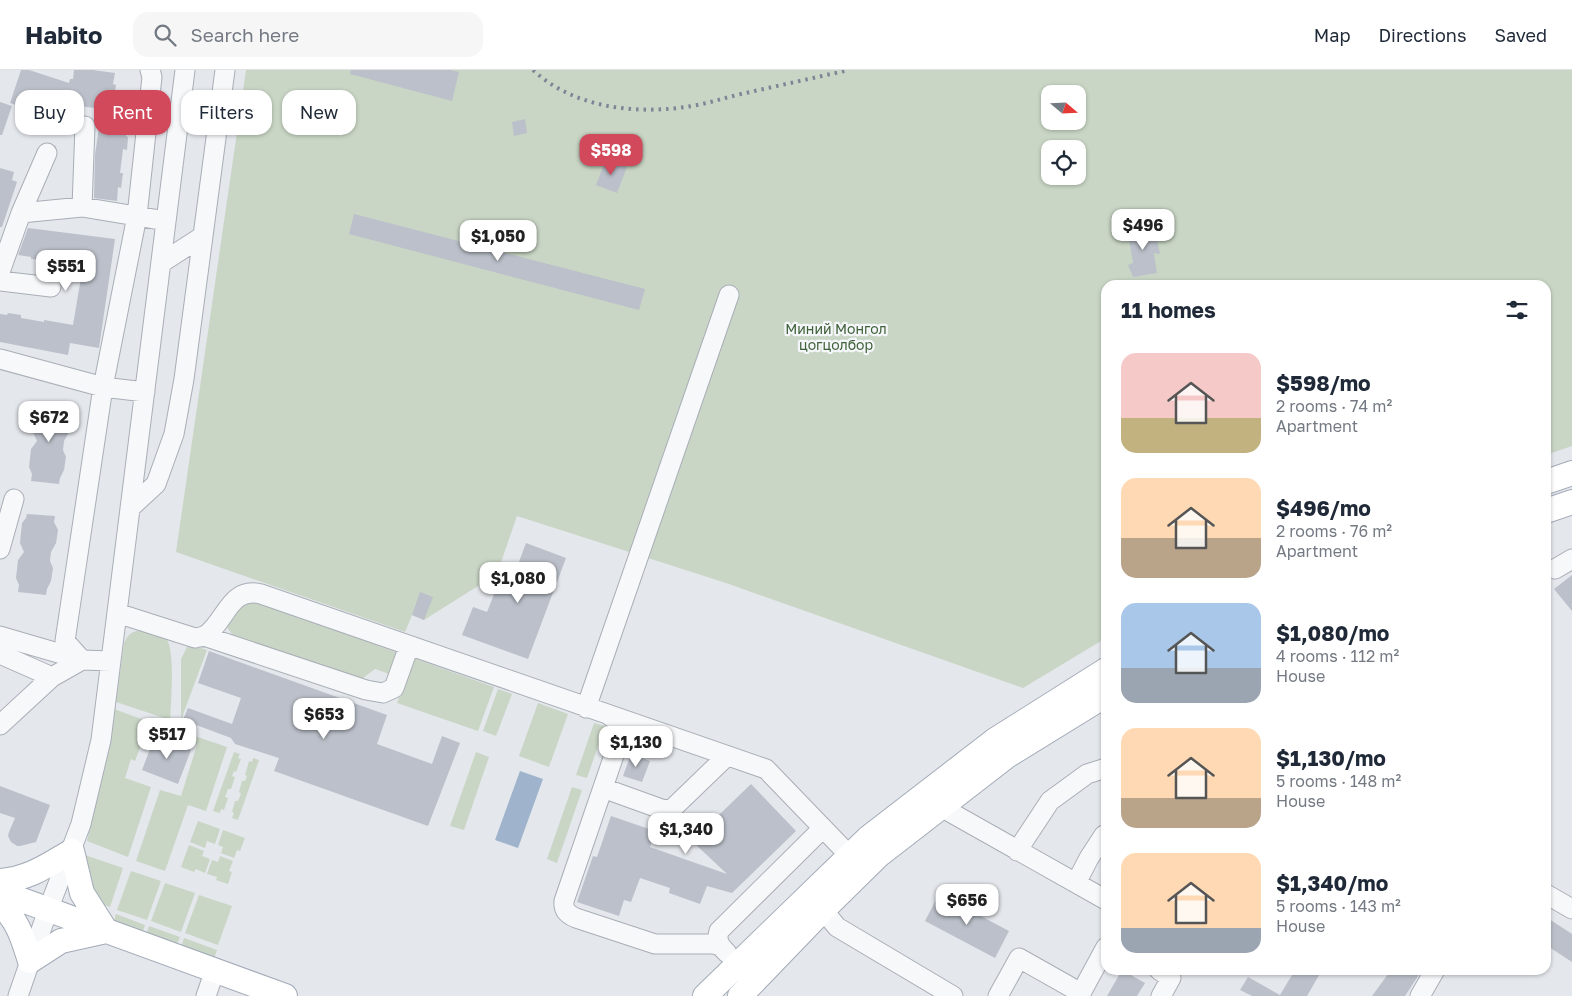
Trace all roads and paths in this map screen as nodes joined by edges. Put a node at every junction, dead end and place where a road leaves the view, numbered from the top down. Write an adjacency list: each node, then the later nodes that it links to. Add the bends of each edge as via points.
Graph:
1 (150, 70): 8 (street, via 152,77)
2 (185, 70): 9 (street)
3 (226, 70): 10 (street)
4 (85, 126): 6 (street)
5 (48, 153): 7 (street)
6 (82, 207): 7 (street); 8 (street)
7 (21, 213): 12 (street)
8 (137, 216): 9 (street); 17 (street)
9 (166, 221): 11 (street)
10 (203, 236): 11 (street); 23 (street, via 174,434 156,484)
11 (161, 263): 18 (street)
12 (0, 272)
13 (0, 281): 14 (street)
14 (51, 287)
15 (729, 295): 38 (street)
16 (0, 358): 17 (street)
17 (103, 387): 18 (street); 33 (street, via 65,641)
18 (145, 392): 23 (street)
19 (1572, 473): 20 (main road)
20 (1551, 480)
21 (14, 499): 25 (street)
22 (1572, 502): 24 (main road)
23 (130, 508): 28 (street)
24 (1551, 508)
25 (0, 549)
26 (1572, 559): 27 (street)
27 (1554, 569)
28 (117, 612): 30 (street, via 186,636); 34 (street)
29 (0, 636): 33 (street)
30 (204, 636): 31 (street, via 230,605 245,593 253,592); 31 (street, via 383,693 394,688)
31 (408, 646): 38 (street)
32 (0, 654): 36 (street)
33 (82, 660): 34 (street); 36 (street)
34 (111, 661): 48 (street, via 101,740)
35 (1101, 673): 49 (main road, via 995,740)
36 (52, 677): 40 (street)
37 (1101, 698): 44 (main road, via 1007,756)
38 (586, 708): 39 (street)
39 (610, 716): 41 (street); 43 (street, via 622,730)
40 (0, 725)
41 (727, 756): 43 (street, via 668,810); 45 (street, via 766,769)
42 (1101, 770): 47 (street, via 1087,774 1050,801)
43 (603, 788): 60 (street, via 564,901 565,911 576,918 655,944)
44 (941, 807): 47 (street); 57 (main road, via 880,855)
45 (823, 828): 49 (street); 60 (street, via 722,928 717,939)
46 (1101, 839): 51 (street)
47 (1017, 850): 51 (street)
48 (72, 851): 50 (main road, via 33,874); 56 (street); 59 (main road, via 82,893)
49 (849, 855): 63 (main road)
50 (0, 881)
51 (1076, 883): 53 (street)
52 (0, 892): 56 (main road)
53 (1101, 897)
54 (1551, 897): 58 (street)
55 (0, 904): 62 (main road, via 10,913 21,933)
56 (48, 910): 59 (main road); 62 (street)
57 (823, 910): 71 (main road); 72 (street, via 837,927)
58 (1572, 910)
59 (106, 931): 62 (main road, via 61,941); 64 (main road)
60 (720, 946): 63 (street)
61 (1101, 957): 73 (street, via 1082,993 1019,958)
62 (30, 961): 67 (street)
63 (738, 964): 70 (main road)
64 (214, 970): 68 (street); 69 (main road)
65 (1166, 975): 74 (street, via 1171,978)
66 (1432, 975): 75 (street)
67 (18, 996)
68 (206, 996)
69 (286, 996)
70 (705, 996)
71 (740, 996)
72 (954, 996)
73 (998, 996)
74 (1161, 996)
75 (1420, 996)

